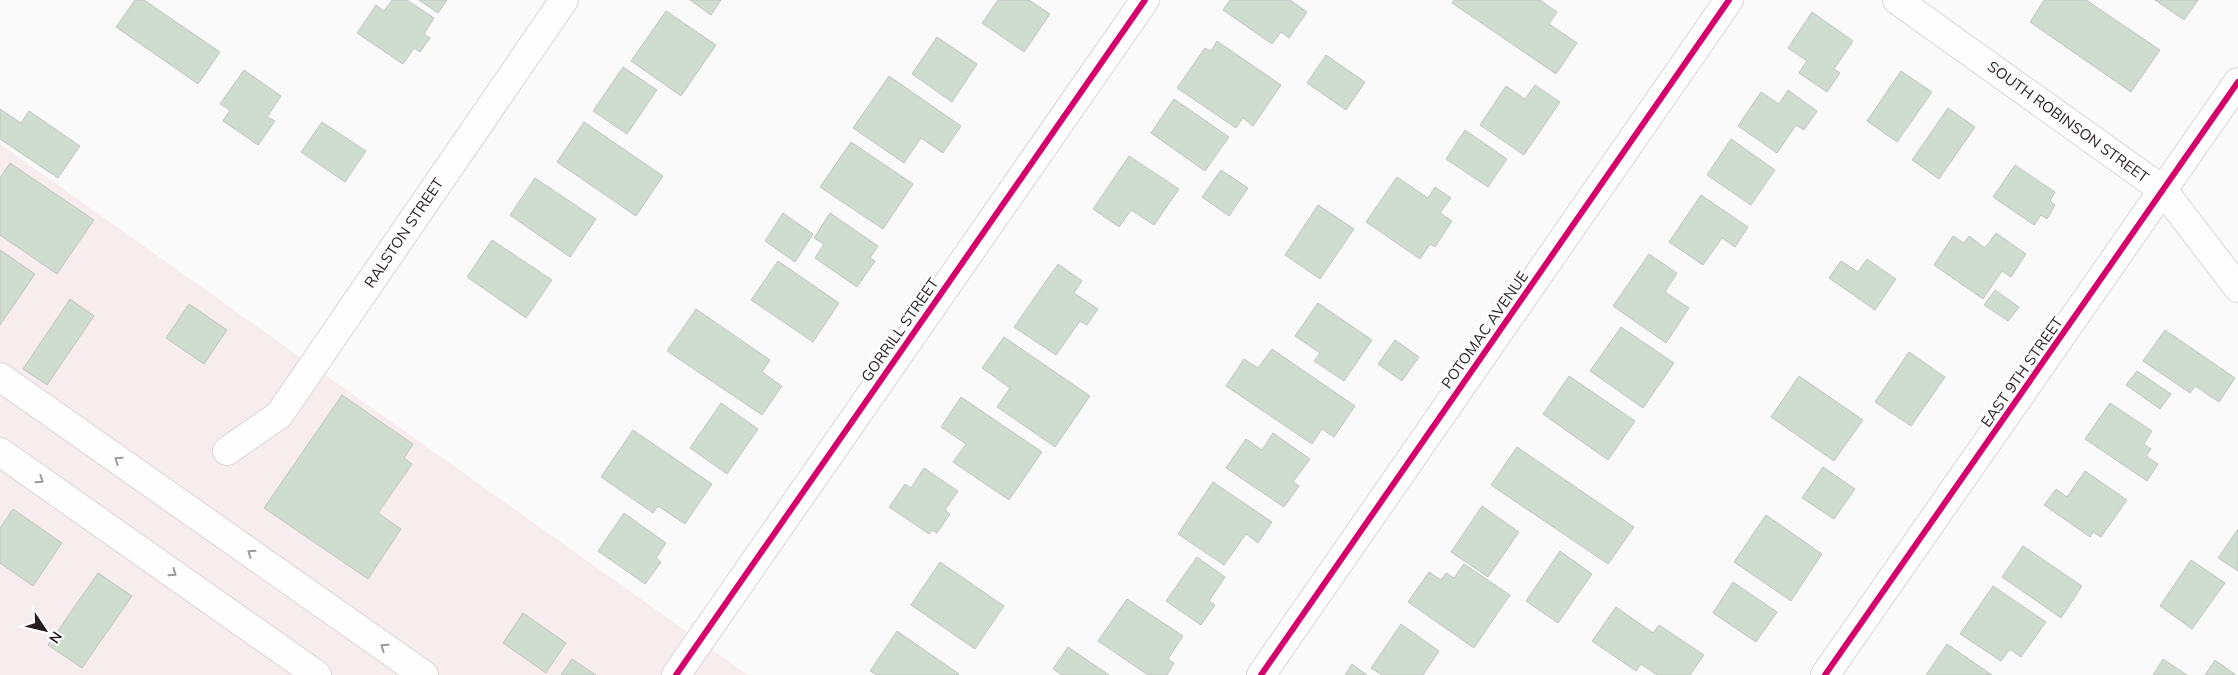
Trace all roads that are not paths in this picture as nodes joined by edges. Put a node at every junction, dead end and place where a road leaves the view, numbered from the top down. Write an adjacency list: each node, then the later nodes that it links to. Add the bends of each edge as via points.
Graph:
1 (564, 0): 9 (street, RALSTON STREET, via 279,414)
2 (1145, 0): 13 (street, GORRILL STREET)
3 (1729, 0): 14 (street, POTOMAC AVENUE)
4 (1897, 0): 6 (street, SOUTH ROBINSON STREET)
5 (2238, 82): 6 (street, EAST 9TH STREET)
6 (2163, 190): 7 (street, SOUTH ROBINSON STREET); 15 (street, EAST 9TH STREET)
7 (2238, 288)
8 (0, 376): 12 (street, one-way to 8)
9 (227, 451)
10 (0, 452): 11 (street, one-way to 11)
11 (317, 675)
12 (424, 675)
13 (676, 675)
14 (1262, 675)
15 (1825, 675)

